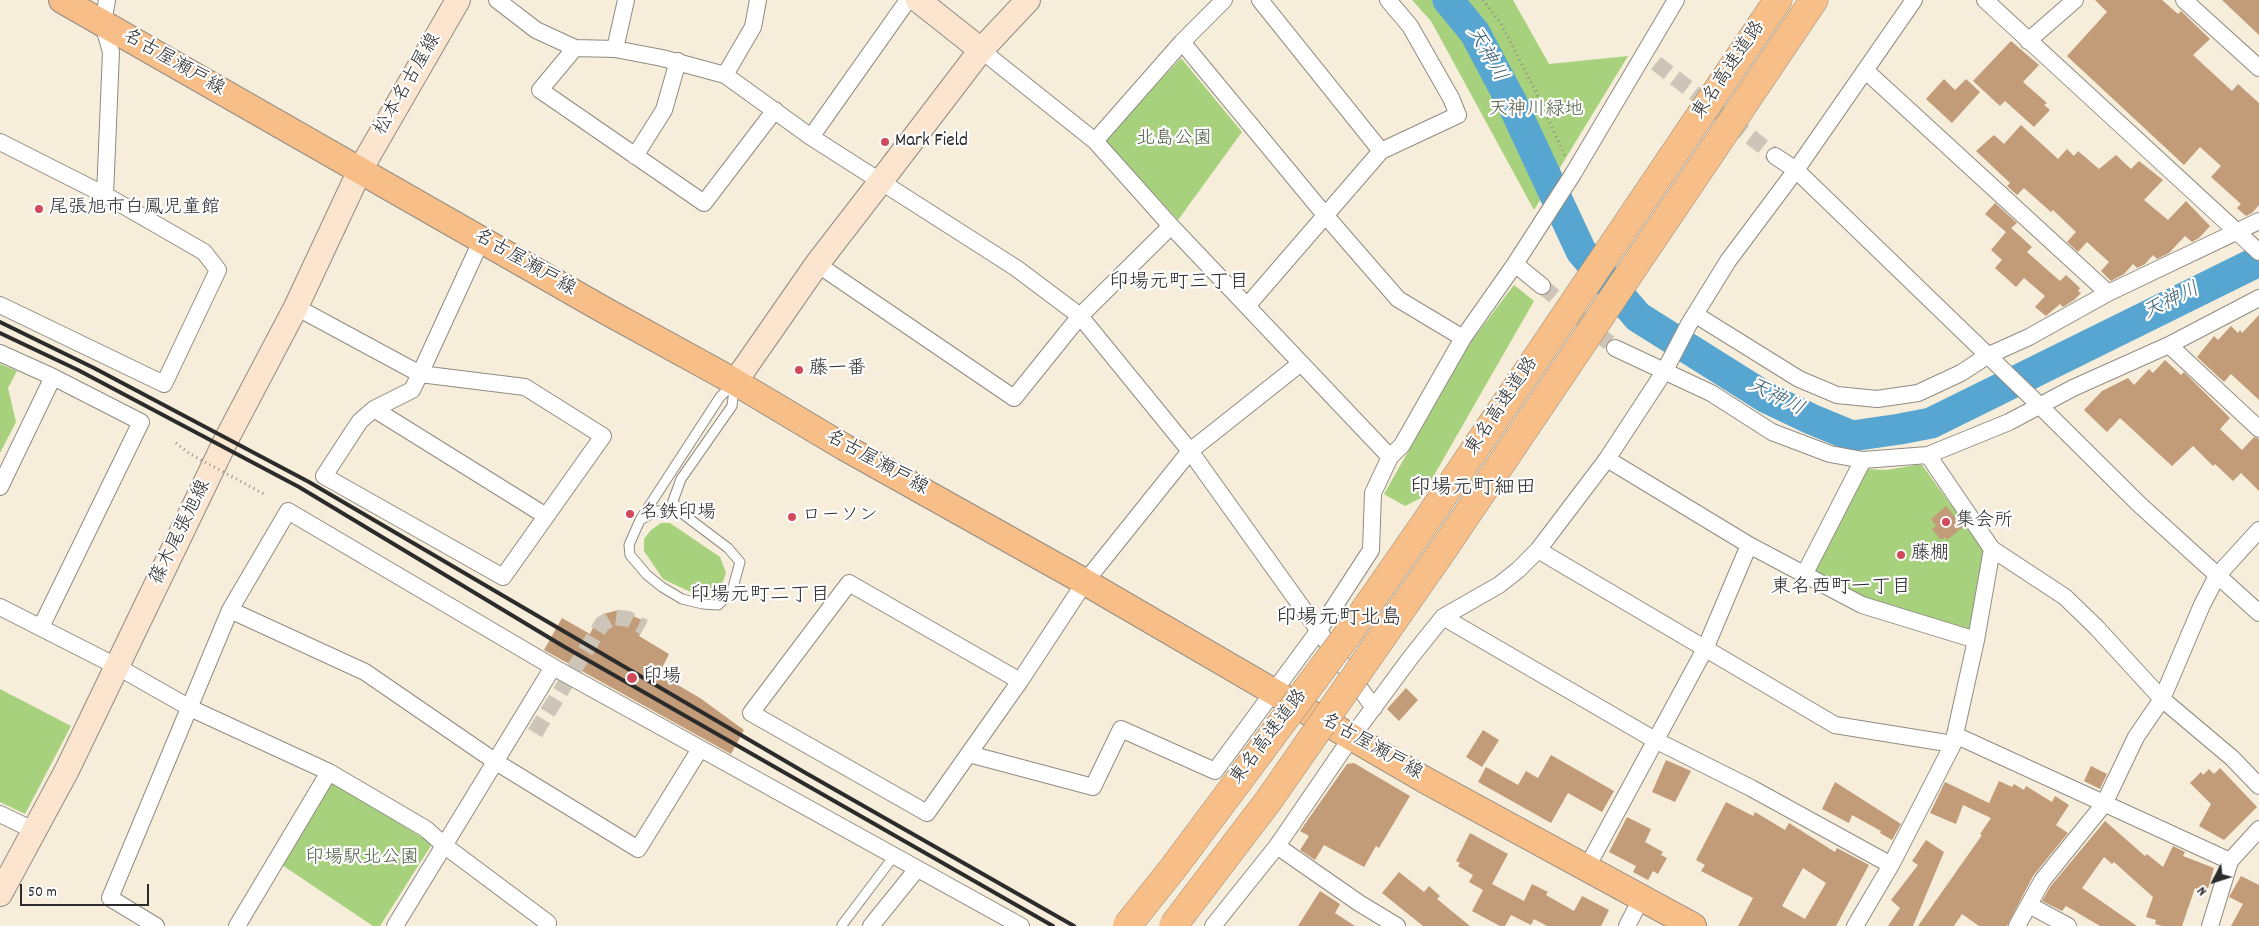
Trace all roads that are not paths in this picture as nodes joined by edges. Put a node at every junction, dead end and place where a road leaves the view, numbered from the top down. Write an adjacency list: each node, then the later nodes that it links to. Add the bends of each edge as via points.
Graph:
1 (62, 0): 19 (main road, 名古屋瀬戸線)
2 (458, 0): 36 (main road, 松本名古屋線)
3 (497, 0): 22 (street, via 536,30)
4 (626, 0): 23 (street)
5 (758, 0): 28 (street, via 753,27)
6 (908, 0): 30 (street)
7 (918, 0): 24 (main road)
8 (1028, 0): 24 (main road)
9 (1224, 0): 21 (street)
10 (1260, 0): 33 (street)
11 (1388, 0): 33 (street, via 1410,26 1458,115)
12 (1676, 0): 46 (street, via 1651,58)
13 (1778, 0): 128 (highway, 東名高速道路, bridge, via 1348,634)
14 (1814, 0): 129 (highway, 東名高速道路, bridge, via 1447,544 1269,800)
15 (1914, 0): 27 (street)
16 (1985, 0): 20 (street)
17 (2075, 0): 20 (street)
18 (2184, 0): 26 (street)
19 (105, 12): 36 (main road, 名古屋瀬戸線); 39 (street, via 111,52)
20 (2028, 41): 44 (street)
21 (1182, 42): 31 (street); 40 (street)
22 (575, 48): 23 (street); 34 (street, via 540,90)
23 (615, 49): 25 (street)
24 (982, 50): 31 (street); 38 (main road)
25 (678, 61): 28 (street); 34 (street, via 664,110)
26 (2259, 68)
27 (1866, 71): 37 (street); 48 (street)
28 (724, 75): 29 (street)
29 (775, 110): 30 (street); 34 (street, via 704,203)
30 (811, 137): 38 (street)
31 (1095, 141): 42 (street)
32 (0, 142): 39 (street)
33 (1381, 151): 40 (street)
34 (635, 156)
35 (1775, 156): 37 (street)
36 (360, 170): 43 (main road, 名古屋瀬戸線); 51 (main road, 篠木尾張旭線)
37 (1796, 170): 54 (street, via 1728,260); 59 (street)
38 (881, 181): 45 (main road); 53 (street, via 1016,268)
39 (105, 195): 50 (street, via 204,252 218,270 164,384)
40 (1325, 215): 52 (street); 55 (street, via 1398,299)
41 (2259, 221): 44 (street)
42 (1171, 226): 52 (street); 53 (street)
43 (482, 239): 62 (street); 64 (main road, 名古屋瀬戸線)
44 (2248, 242): 48 (street)
45 (817, 264): 53 (street, via 1014,398); 64 (main road)
46 (1515, 264): 47 (street); 55 (street)
47 (1542, 286)
48 (2108, 293): 59 (street, via 2029,337)
49 (2259, 298): 56 (street)
50 (0, 305)
51 (296, 306): 62 (street); 92 (main road, 篠木尾張旭線, via 228,438)
52 (1247, 306): 60 (street)
53 (1080, 316): 68 (street)
54 (1693, 320): 59 (street, via 1799,379 1837,395 1877,399 1918,393 1961,373); 61 (street)
55 (1462, 338): 70 (street, via 1402,445)
56 (2169, 345): 65 (street); 67 (street)
57 (1615, 348): 61 (street)
58 (0, 352): 63 (street)
59 (1987, 356): 65 (street)
60 (1301, 363): 68 (street); 70 (street)
61 (1666, 369): 71 (street); 72 (street, via 1772,432 1830,454)
62 (420, 374): 66 (street, via 412,390); 75 (street, via 525,387 603,436)
63 (53, 377): 73 (street); 88 (street, via 141,422)
64 (735, 382): 74 (lane, via 732,406 681,479 673,501); 76 (lane, via 720,397); 83 (main road, 名古屋瀬戸線)
65 (2037, 403): 69 (street, via 2009,422); 82 (street)
66 (374, 409): 75 (street); 75 (street, via 360,421 324,476 503,577)
67 (2259, 430)
68 (1190, 451): 83 (street); 89 (street)
69 (1928, 456): 72 (street); 79 (street)
70 (1390, 457): 89 (street, via 1373,493 1370,550)
71 (1607, 459): 78 (street); 80 (street)
72 (1863, 460): 81 (street)
73 (0, 487)
74 (679, 511): 76 (lane, via 656,511); 76 (lane, via 728,548 740,562 732,591 718,605 682,599 647,574 630,554 629,545)
75 (546, 516)
76 (640, 520)
77 (2259, 530): 82 (street)
78 (1749, 545): 81 (street); 91 (street)
79 (1992, 549): 90 (street); 96 (street, via 2065,597)
80 (1538, 550): 87 (street, via 1499,585); 91 (street)
81 (1804, 575): 90 (street, via 1862,605)
82 (2217, 576): 86 (street); 96 (street)
83 (1085, 582): 94 (street); 95 (main road, 名古屋瀬戸線)
84 (0, 607): 88 (street)
85 (230, 610): 93 (street, via 288,511); 97 (street); 104 (street, via 365,672)
86 (2259, 613)
87 (1443, 617): 98 (street); 100 (street)
88 (41, 628): 92 (street)
89 (1320, 630): 95 (street); 98 (street)
90 (1976, 640): 101 (street)
91 (1705, 649): 100 (street); 101 (street, via 1835,725)
92 (118, 667): 97 (street); 110 (main road, 篠木尾張旭線)
93 (553, 667): 102 (street); 104 (street)
94 (1020, 681): 103 (street); 103 (street, via 849,583 751,713 927,813)
95 (1274, 693): 99 (main road, 名古屋瀬戸線); 103 (street, via 1215,771 1121,729 1093,787)
96 (2162, 699): 106 (street, via 2232,758); 107 (street, via 2136,737)
97 (190, 708): 105 (street); 122 (street, via 110,898)
98 (1374, 708): 99 (street)
99 (1352, 738): 112 (street); 117 (main road, 名古屋瀬戸線)
100 (1655, 740): 115 (street, via 1751,788); 117 (street)
101 (1954, 740): 107 (street); 115 (street)
102 (700, 749): 104 (street, via 638,849); 113 (street)
103 (969, 754)
104 (496, 762): 111 (street)
105 (329, 772): 111 (street, via 426,828); 123 (street)
106 (2259, 786)
107 (2104, 804): 114 (street); 120 (street, via 2042,881)
108 (0, 814): 110 (street)
109 (2259, 828): 114 (street)
110 (35, 831): 118 (main road, 篠木尾張旭線)
111 (445, 846): 124 (street); 125 (street, via 548,922)
112 (1277, 846): 130 (street); 131 (street)
113 (894, 856): 116 (street); 121 (lane)
114 (2230, 862): 137 (street)
115 (1891, 865): 134 (street)
116 (918, 869): 126 (street); 127 (street)
117 (1586, 869): 119 (main road, 名古屋瀬戸線)
118 (0, 894)
119 (1641, 899): 132 (street); 133 (main road, 名古屋瀬戸線)
120 (2028, 905): 135 (street); 136 (street)
121 (842, 925)
122 (156, 926)
123 (237, 926)
124 (395, 926)
125 (546, 926)
126 (871, 926)
127 (1021, 926)
128 (1127, 926)
129 (1173, 926)
130 (1213, 926)
131 (1397, 926)
132 (1627, 926)
133 (1693, 926)
134 (1854, 926)
135 (2017, 926)
136 (2068, 926)
137 (2210, 926)

